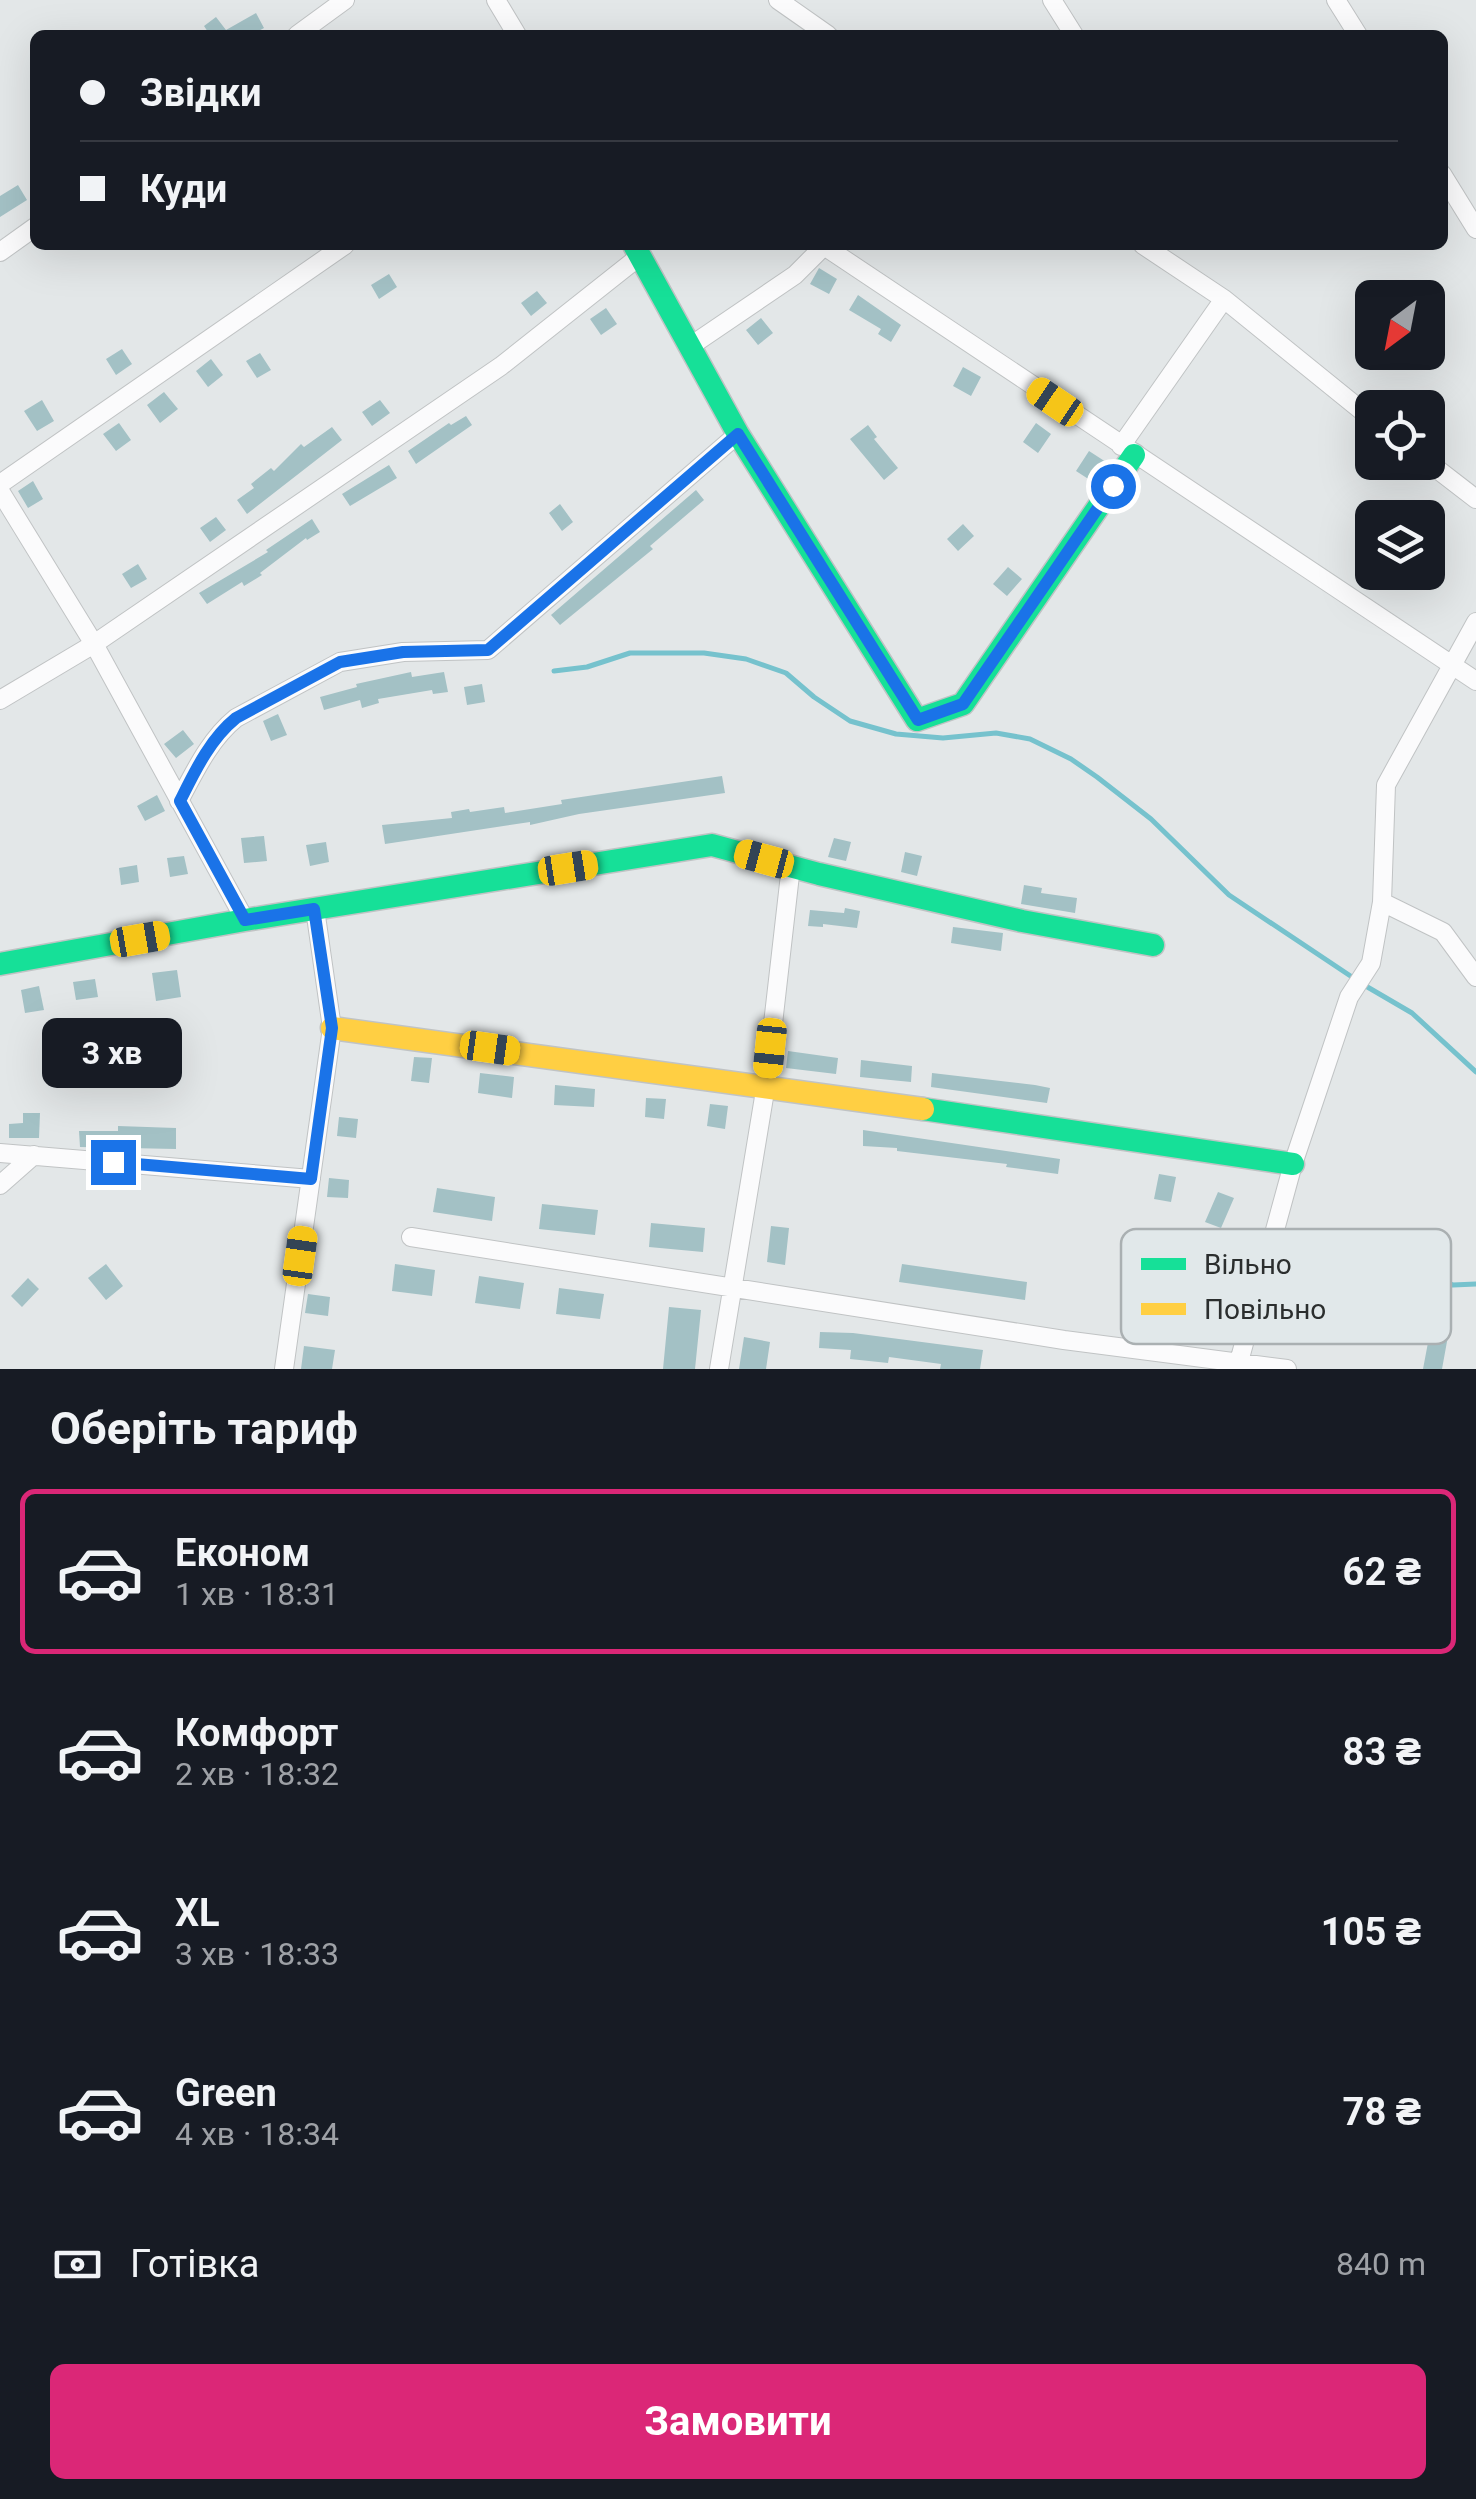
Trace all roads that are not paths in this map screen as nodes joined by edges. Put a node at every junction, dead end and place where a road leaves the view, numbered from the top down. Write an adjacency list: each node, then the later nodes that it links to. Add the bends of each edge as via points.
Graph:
1 (345, 0): 6 (street)
2 (496, 0): 7 (street)
3 (778, 0): 8 (street)
4 (1052, 0): 9 (street)
5 (1336, 0): 10 (street)
6 (305, 30)
7 (513, 30)
8 (821, 30)
9 (1071, 30)
10 (1355, 30)
11 (1448, 184): 12 (street)
12 (1476, 229)
13 (30, 231): 19 (street)
14 (338, 250): 26 (street)
15 (637, 250): 21 (street); 29 (street, via 500,366)
16 (820, 250): 21 (street, via 795,275)
17 (830, 250): 24 (street)
18 (1150, 250): 20 (street)
19 (0, 252)
20 (1224, 299): 22 (street); 24 (street)
21 (689, 347): 23 (street)
22 (1355, 405)
23 (738, 434): 24 (street, via 918,720 963,704); 33 (street, via 488,650 340,662 222,729)
24 (1128, 450): 30 (street)
25 (1445, 475): 27 (street)
26 (0, 488): 29 (street)
27 (1476, 499)
28 (1476, 622): 30 (street)
29 (94, 644): 32 (street); 33 (street)
30 (1452, 664): 31 (street); 35 (street, via 1386,785)
31 (1476, 681)
32 (0, 700)
33 (180, 801): 37 (street)
34 (790, 866): 36 (street, via 712,845); 38 (street); 42 (street)
35 (1382, 902): 40 (street, via 1443,932); 45 (street, via 1371,963 1349,997)
36 (314, 909): 37 (street); 41 (street)
37 (245, 920): 39 (street)
38 (1153, 945)
39 (0, 964)
40 (1476, 977)
41 (332, 1028): 42 (street); 46 (street)
42 (766, 1085): 45 (street); 50 (street)
43 (0, 1152): 44 (street)
44 (34, 1156): 46 (street); 47 (street)
45 (1293, 1164): 48 (street)
46 (311, 1179): 52 (street)
47 (0, 1185)
48 (1275, 1229)
49 (412, 1236): 50 (street)
50 (735, 1286): 51 (street); 53 (street)
51 (1238, 1365): 54 (street)
52 (284, 1369)
53 (719, 1369)
54 (1286, 1369)

